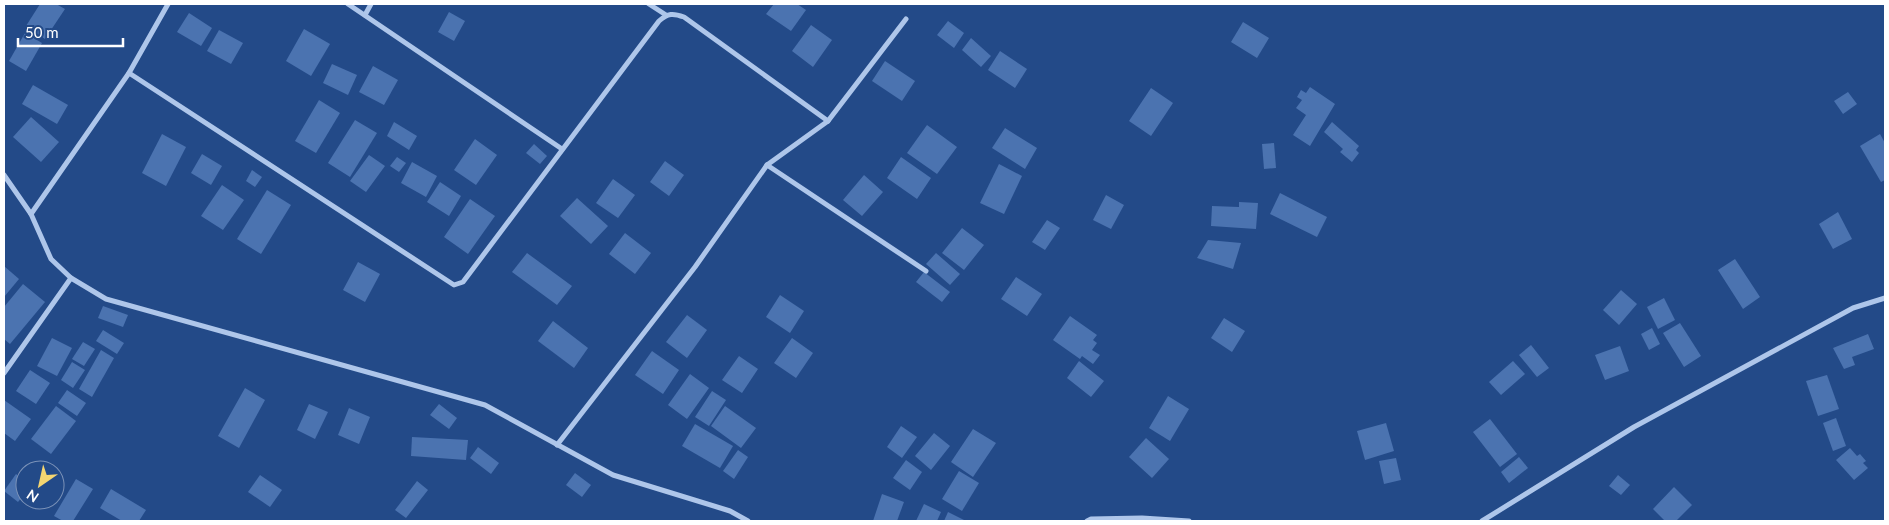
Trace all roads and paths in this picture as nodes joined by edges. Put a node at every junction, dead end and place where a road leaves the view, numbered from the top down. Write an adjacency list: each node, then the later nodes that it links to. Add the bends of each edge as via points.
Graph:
1 (168, 4): 8 (street)
2 (348, 4): 5 (street)
3 (370, 4): 5 (street)
4 (649, 4): 6 (street)
5 (365, 15): 10 (street)
6 (666, 15): 9 (street, via 673,13 684,17); 10 (street)
7 (906, 19): 9 (street)
8 (129, 73): 10 (street, via 454,285 463,282); 13 (street)
9 (828, 121): 11 (street)
10 (562, 149)
11 (768, 165): 14 (street); 18 (street, via 695,267)
12 (4, 175): 13 (street)
13 (31, 214): 15 (street, via 51,259)
14 (926, 271)
15 (71, 278): 17 (street); 18 (street, via 106,299 486,405)
16 (1885, 298): 22 (street, via 1853,308 1643,422)
17 (4, 373)
18 (557, 445): 19 (street, via 613,475 730,511)
19 (748, 521)
20 (1087, 521): 21 (street, via 1142,518)
21 (1189, 521)
22 (1482, 521)

